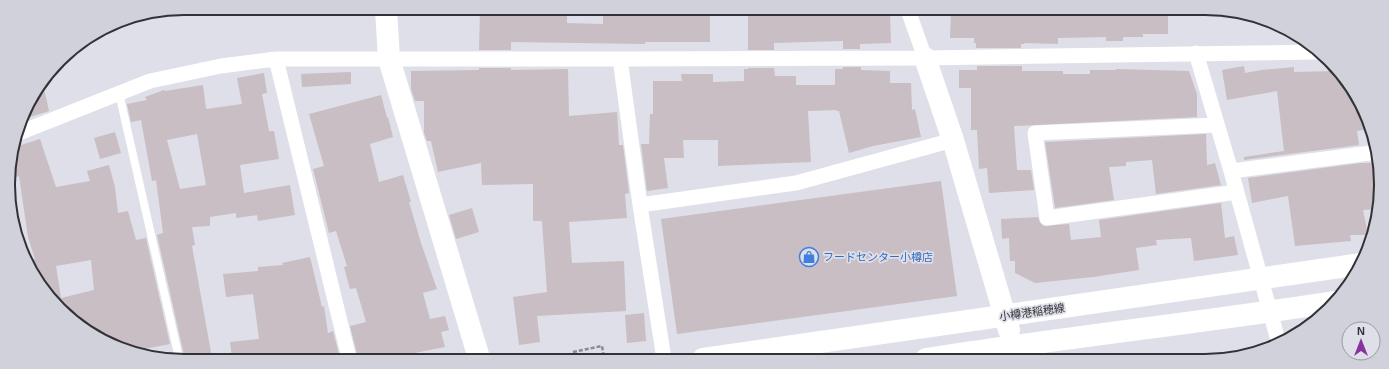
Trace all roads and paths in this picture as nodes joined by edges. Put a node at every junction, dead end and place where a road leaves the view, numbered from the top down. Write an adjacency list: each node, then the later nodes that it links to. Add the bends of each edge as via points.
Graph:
1 (386, 15): 7 (main road)
2 (910, 15): 5 (street)
3 (1310, 52): 4 (street)
4 (1196, 53): 5 (street); 10 (street)
5 (925, 58): 8 (street); 12 (main road)
6 (276, 59): 7 (street); 9 (street, via 221,66 150,81); 26 (street)
7 (389, 59): 8 (street); 27 (main road)
8 (620, 59): 16 (street)
9 (119, 93): 11 (street); 25 (lane)
10 (1217, 124): 14 (street); 15 (street, via 1035,133 1047,218)
11 (24, 131)
12 (953, 140): 16 (street, via 796,183); 21 (main road)
13 (1371, 153): 14 (street)
14 (1231, 171): 15 (street)
15 (1237, 192): 18 (street)
16 (640, 205): 29 (street)
17 (1353, 265): 18 (main road, 小樽港稲穂線)
18 (1261, 279): 20 (street); 21 (main road, 小樽港稲穂線)
19 (1325, 303): 20 (main road)
20 (1270, 312): 22 (street); 24 (main road)
21 (1006, 316): 24 (main road); 30 (main road, 小樽港稲穂線)
22 (1277, 338)
23 (573, 352): 28 (path, via 602,346)
24 (1015, 352): 31 (main road)
25 (179, 354)
26 (348, 354)
27 (477, 354)
28 (603, 354)
29 (663, 354)
30 (738, 354)
31 (990, 354)

